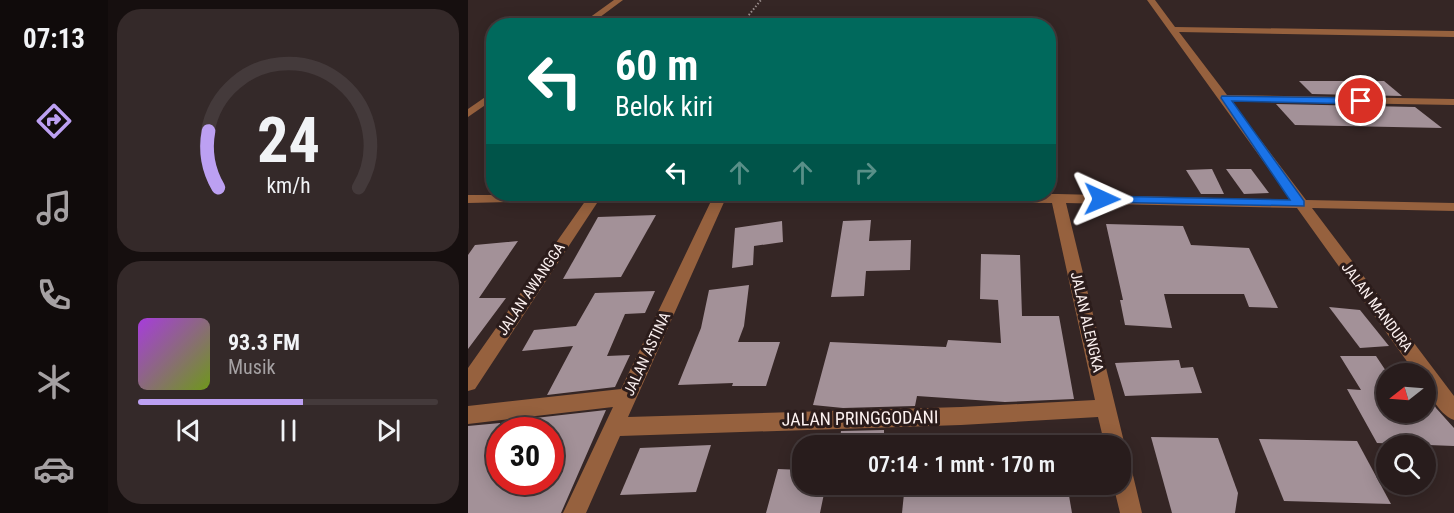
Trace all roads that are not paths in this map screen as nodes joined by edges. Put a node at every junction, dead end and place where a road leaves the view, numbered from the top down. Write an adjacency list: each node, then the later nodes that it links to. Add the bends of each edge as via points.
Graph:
1 (619, 0): 3 (street)
2 (1151, 0): 4 (street, JALAN MANDURA)
3 (593, 18)
4 (1172, 30): 5 (street); 6 (street, JALAN MANDURA)
5 (1454, 34)
6 (1226, 98): 8 (street); 15 (street, JALAN MANDURA)
7 (486, 100): 9 (street)
8 (1454, 102)
9 (468, 114)
10 (486, 198): 12 (street)
11 (1058, 198): 15 (street); 19 (street, JALAN ALENGKA)
12 (468, 199)
13 (592, 201): 17 (street, JALAN AWANGGA)
14 (718, 201): 18 (street, JALAN ASTINA)
15 (1299, 204): 16 (street); 20 (street, JALAN MANDURA)
16 (1454, 207)
17 (468, 383)
18 (626, 397): 21 (street); 22 (street, JALAN ASTINA)
19 (1107, 408): 22 (street, JALAN PRINGGODANI); 23 (street, JALAN ALENGKA)
20 (1454, 411)
21 (468, 415)
22 (613, 427): 25 (street, JALAN ASTINA)
23 (1113, 435)
24 (1127, 495): 26 (street)
25 (574, 513)
26 (1131, 513)

